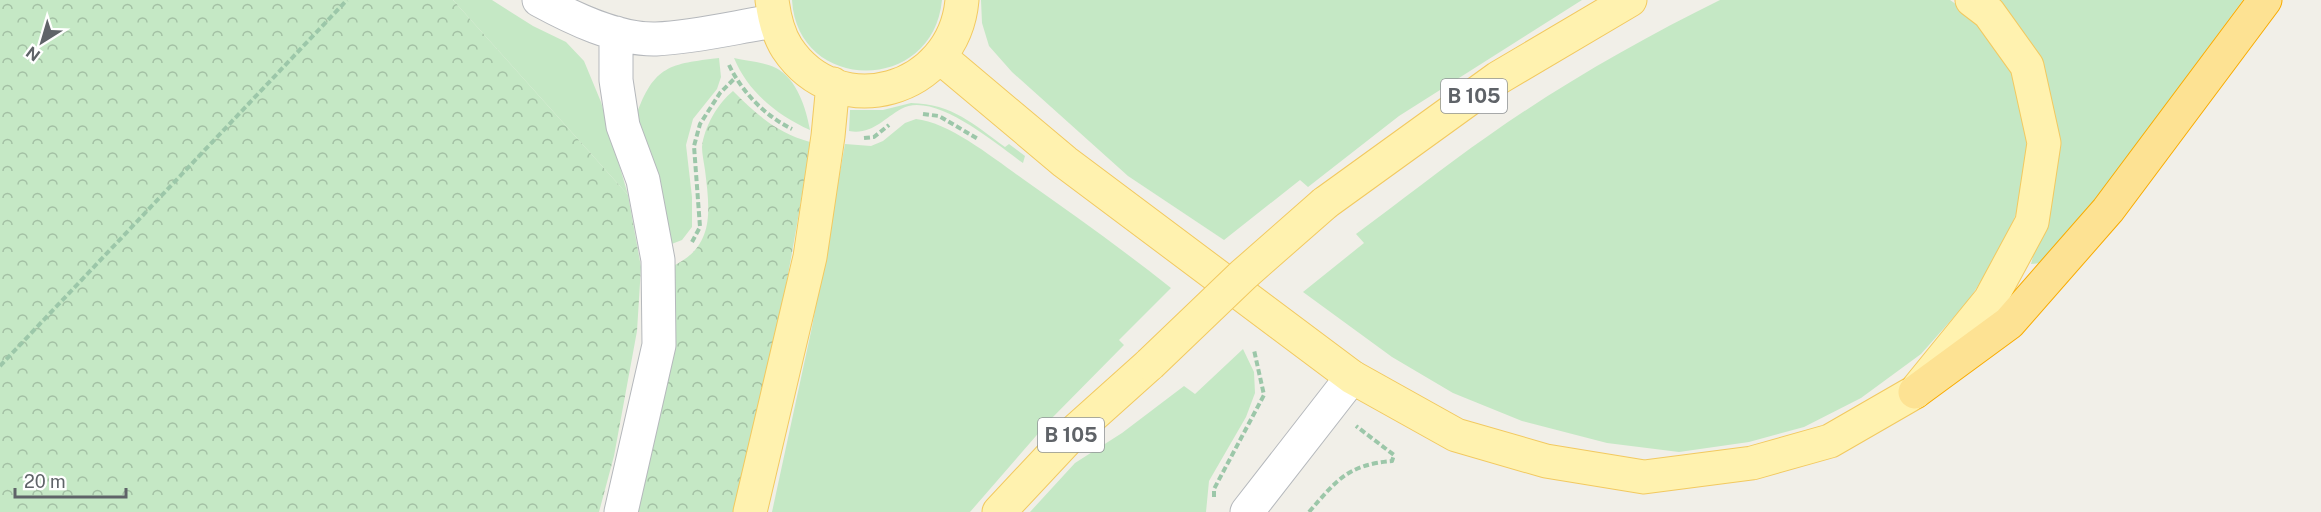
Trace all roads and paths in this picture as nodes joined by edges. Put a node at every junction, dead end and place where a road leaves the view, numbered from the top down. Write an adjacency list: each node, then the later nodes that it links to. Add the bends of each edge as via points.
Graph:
1 (347, 0): 17 (path)
2 (539, 0): 8 (street, via 569,17)
3 (962, 0): 9 (main road, via 953,37)
4 (1630, 0): 23 (main road, B 105, bridge, via 1498,78 1325,203 1073,433)
5 (1972, 0): 19 (main road, via 1989,13 2027,66 2044,143 2032,222 1990,300)
6 (2265, 0): 19 (highway, via 2108,210 2009,323)
7 (773, 10): 8 (street, via 655,39); 10 (main road, via 787,48 807,70)
8 (616, 33): 15 (street, via 616,80 623,126 643,180)
9 (940, 57): 10 (main road, via 923,73 879,90); 18 (main road, via 1065,162)
10 (833, 84): 13 (main road)
11 (915, 112): 14 (path, via 939,116)
12 (897, 118): 13 (path, via 874,137 855,140)
13 (828, 136): 15 (path, via 796,131 779,123 735,78 700,124 694,146 700,227 692,243 671,258); 22 (main road, via 810,257)
14 (981, 141)
15 (658, 260): 21 (street, via 659,345)
16 (1254, 349): 20 (path, via 1264,395 1214,489)
17 (0, 366)
18 (1352, 377): 19 (main road, via 1456,435 1546,461 1644,477 1752,463 1830,441); 24 (street)
19 (1915, 393)
20 (1214, 500)
21 (621, 512)
22 (750, 512)
23 (999, 512)
24 (1247, 512)

